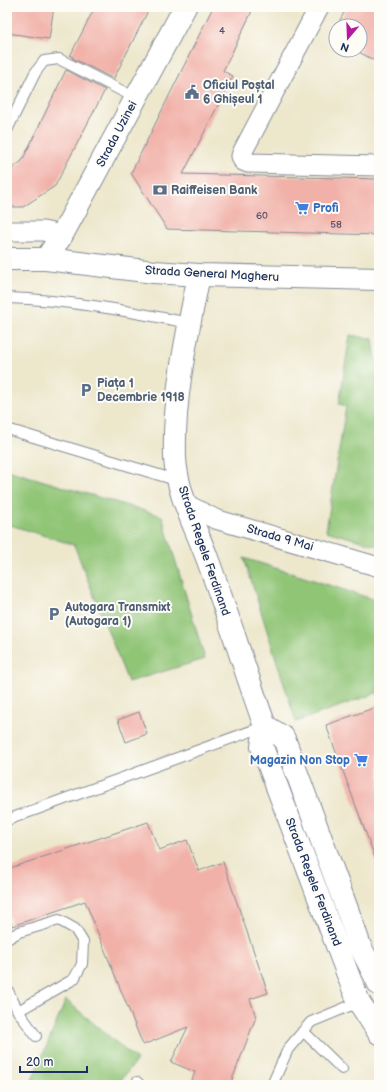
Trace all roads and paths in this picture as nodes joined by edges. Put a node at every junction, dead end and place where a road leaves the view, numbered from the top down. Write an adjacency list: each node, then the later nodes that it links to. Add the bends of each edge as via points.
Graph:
1 (186, 7): 3 (street, Strada Uzinei)
2 (319, 7): 5 (street, via 241,156 243,161 248,163)
3 (136, 98): 4 (lane, via 59,59 44,61 35,72); 7 (street, Strada Uzinei)
4 (7, 130)
5 (378, 166)
6 (7, 231): 7 (street, via 43,231)
7 (62, 235): 9 (street, Strada Uzinei)
8 (7, 259): 9 (street)
9 (46, 259): 10 (street, Strada General Magheru)
10 (199, 276): 11 (street, Strada General Magheru); 13 (street, Strada Regele Ferdinand)
11 (379, 279)
12 (7, 298): 13 (lane, via 99,306)
13 (189, 323): 15 (street, Strada Regele Ferdinand, via 176,416 175,459)
14 (7, 429): 15 (lane)
15 (179, 481): 16 (street, Strada Regele Ferdinand)
16 (184, 503): 17 (street, Strada 9 Mai, via 215,519); 18 (street, Strada Regele Ferdinand, via 207,557)
17 (379, 567)
18 (265, 726): 19 (lane); 21 (street, Strada Regele Ferdinand, via 285,740 360,946); 23 (street, Strada Regele Ferdinand, via 262,747)
19 (7, 820)
20 (7, 939): 24 (lane, via 19,932 60,920 75,929 83,942 82,964 74,979)
21 (379, 984)
22 (7, 989): 24 (lane)
23 (359, 1002): 25 (lane, via 311,1022); 26 (street, Strada Regele Ferdinand)
24 (18, 1011): 27 (lane)
25 (304, 1031): 28 (lane); 29 (lane, via 288,1049)
26 (379, 1032)
27 (36, 1036)
28 (342, 1069)
29 (272, 1085)

